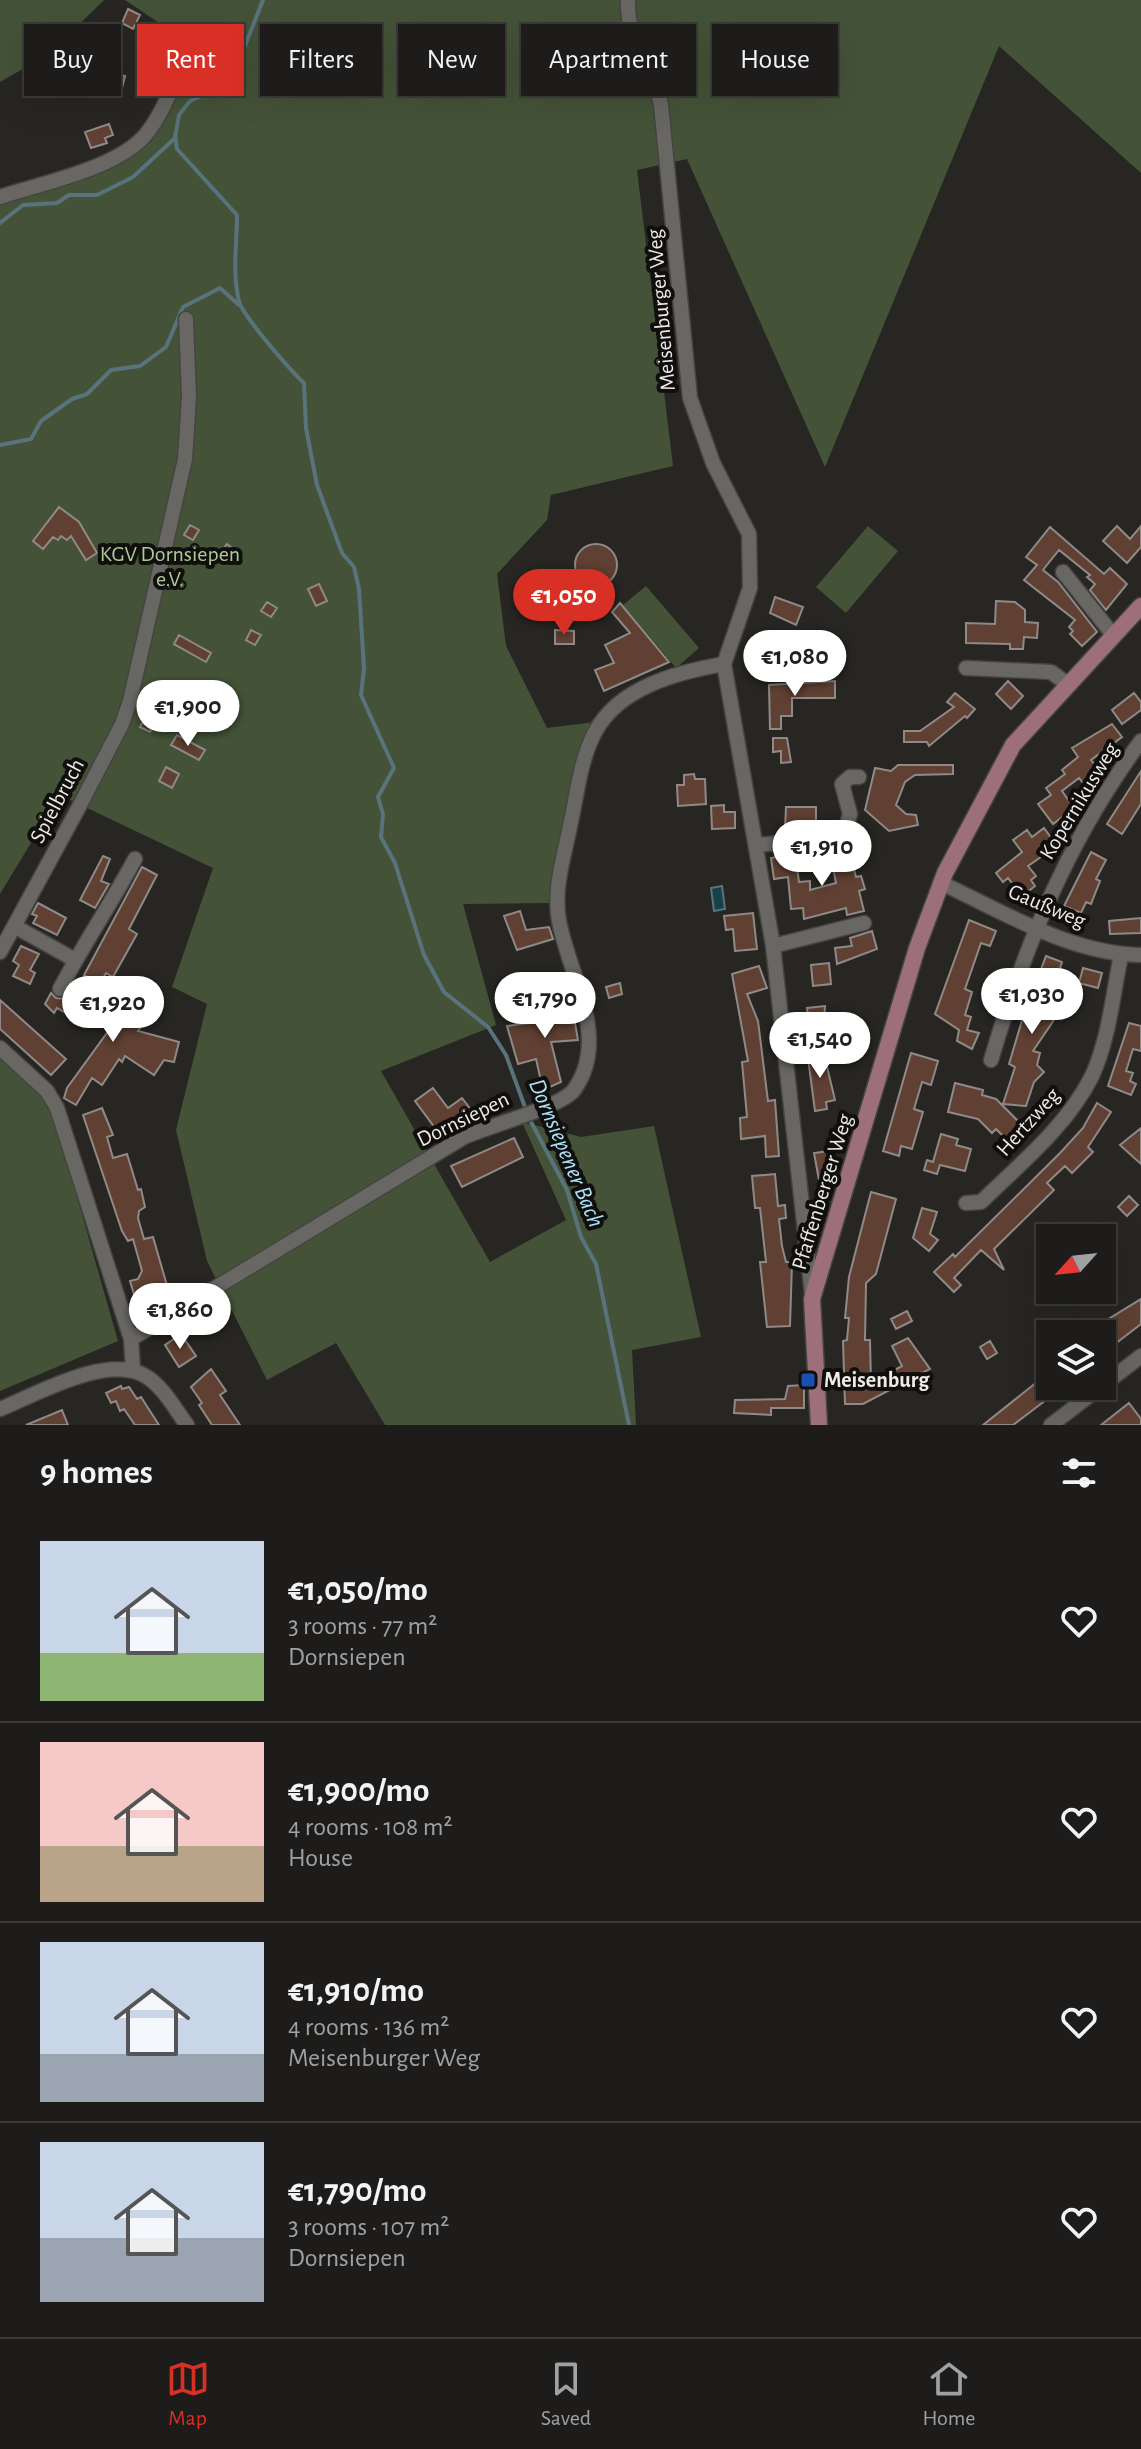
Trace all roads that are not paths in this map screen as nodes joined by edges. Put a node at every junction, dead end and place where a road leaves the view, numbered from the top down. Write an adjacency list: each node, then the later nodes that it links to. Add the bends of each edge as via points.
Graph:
1 (628, 0): 8 (street, Meisenburger Weg, via 631,37 657,85 661,105 690,398 713,463 749,534 750,588)
2 (166, 96): 3 (street, via 149,131 132,149)
3 (0, 197)
4 (186, 319): 17 (street, Spielbruch, via 187,433 122,724)
5 (1063, 572): 7 (street)
6 (1141, 606): 7 (main road, Pfaffenberger Weg)
7 (1114, 636): 10 (main road, Pfaffenberger Weg)
8 (724, 664): 13 (street, Meisenburger Weg); 29 (street, Dornsiepen, via 683,671 611,710 586,752 558,882 566,951 588,1022 589,1051 570,1094 560,1103 456,1141)
9 (966, 668): 10 (street, via 1051,672)
10 (1069, 685): 15 (main road, Pfaffenberger Weg, via 1013,745)
11 (1141, 742): 18 (street, Kopernikusweg, via 1090,817)
12 (859, 777): 13 (street, via 842,784 850,814 845,830 823,840)
13 (756, 845): 19 (street, Meisenburger Weg)
14 (135, 859): 23 (street)
15 (941, 883): 18 (street, Gaußweg); 28 (main road, Pfaffenberger Weg)
16 (864, 923): 19 (street)
17 (16, 927): 20 (street, Spielbruch); 23 (street)
18 (1036, 927): 21 (street, Gaußweg); 26 (street, Kopernikusweg)
19 (773, 946): 28 (street, Meisenburger Weg)
20 (0, 952)
21 (1121, 955): 22 (street, Gaußweg); 27 (street, Hertzweg, via 1099,1056 1082,1094 1059,1126 981,1202)
22 (1141, 955)
23 (75, 960): 24 (street)
24 (60, 989)
25 (0, 1048): 29 (street, via 55,1104)
26 (991, 1060)
27 (966, 1203)
28 (812, 1299): 34 (main road, Pfaffenberger Weg)
29 (131, 1339): 31 (street)
30 (1141, 1356): 35 (street)
31 (133, 1370): 32 (street, via 94,1372); 33 (street, via 156,1384)
32 (0, 1409)
33 (187, 1425)
34 (819, 1425)
35 (1051, 1425)

